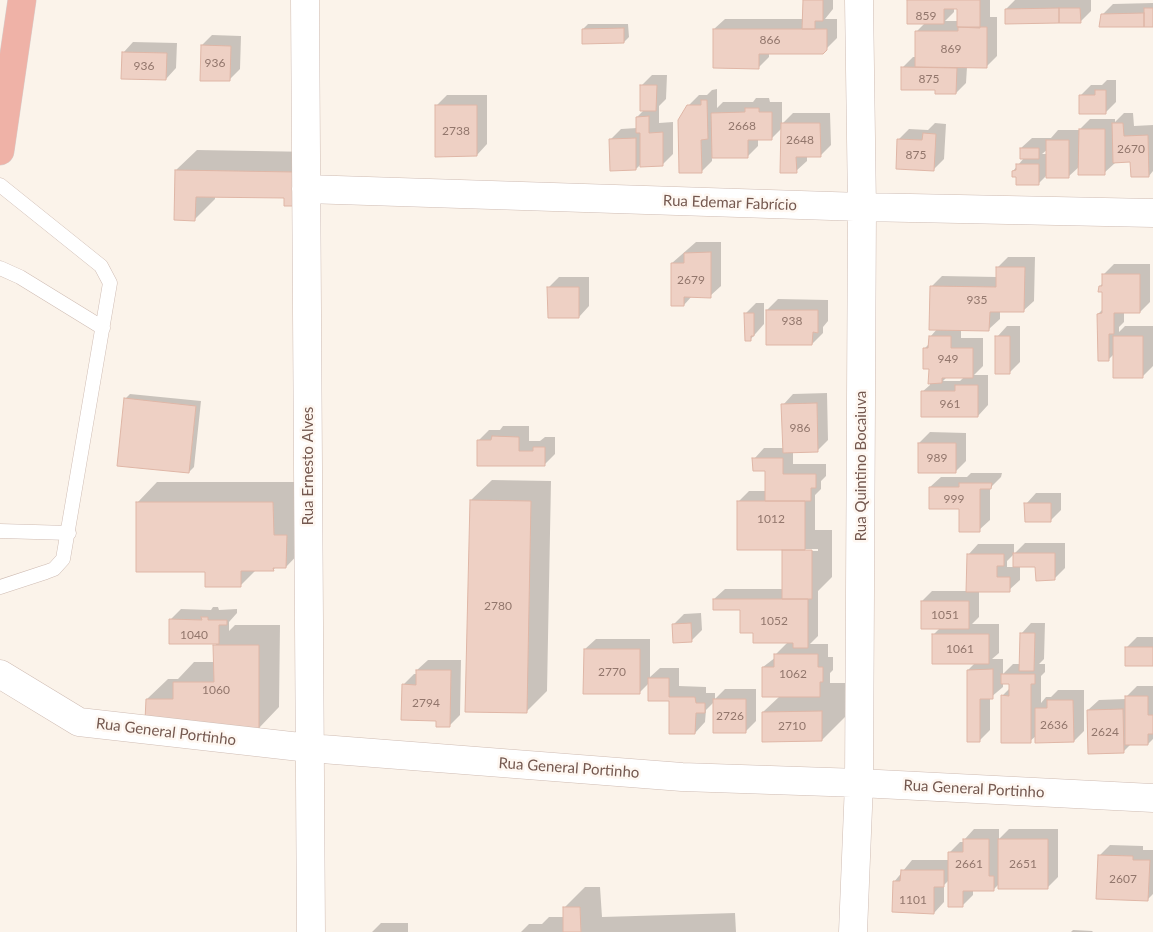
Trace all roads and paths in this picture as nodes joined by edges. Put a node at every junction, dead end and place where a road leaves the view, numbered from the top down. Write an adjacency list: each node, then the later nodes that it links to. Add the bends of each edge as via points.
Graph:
1 (22, 0): 4 (highway)
2 (305, 0): 6 (street, Rua Ernesto Alves)
3 (859, 0): 7 (street, Rua Quintino Bocaiuva)
4 (0, 151)
5 (0, 185): 10 (lane, via 101,266 110,283)
6 (306, 189): 7 (street, Rua Edemar Fabrício); 15 (street, Rua Ernesto Alves)
7 (862, 207): 8 (street, Rua Edemar Fabrício); 16 (street, Rua Quintino Bocaiuva)
8 (1153, 214)
9 (0, 268): 10 (lane)
10 (103, 328): 12 (lane)
11 (0, 531): 12 (lane)
12 (69, 532): 13 (lane, via 63,559 54,568)
13 (0, 588)
14 (0, 674): 15 (street, Rua General Portinho, via 79,722)
15 (309, 748): 16 (street, Rua General Portinho, via 682,777); 18 (street, Rua Ernesto Alves)
16 (860, 783): 17 (street, Rua General Portinho); 19 (street, Rua Quintino Bocaiuva)
17 (1153, 798)
18 (311, 932)
19 (854, 932)

